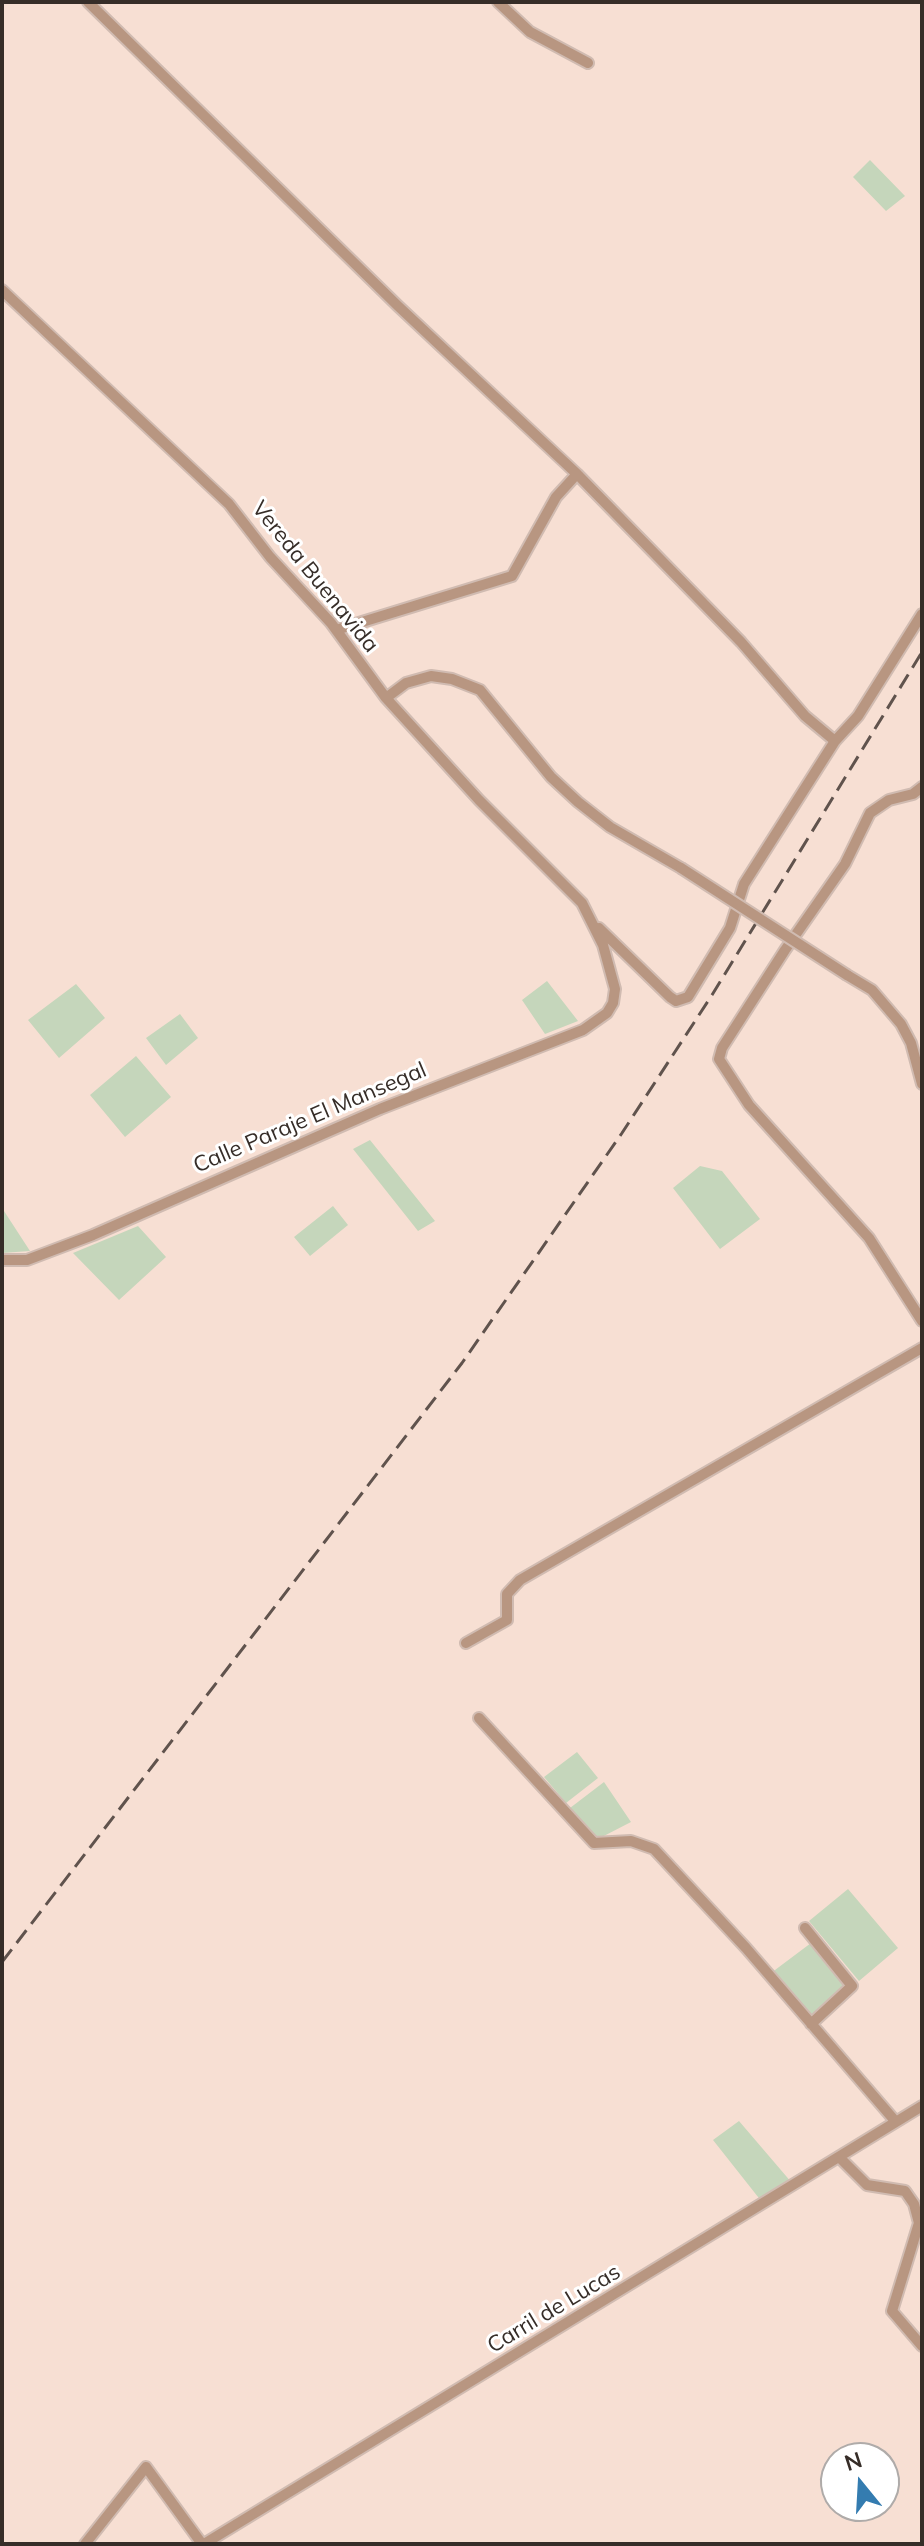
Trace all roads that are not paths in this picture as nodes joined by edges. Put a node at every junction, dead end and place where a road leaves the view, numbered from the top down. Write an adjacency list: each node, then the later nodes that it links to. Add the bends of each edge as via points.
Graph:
1 (88, 2): 5 (street)
2 (498, 2): 3 (street, via 530,32)
3 (588, 63)
4 (2, 290): 7 (street, Vereda Buenavida, via 229,504)
5 (577, 474): 7 (street, via 556,497 512,576); 9 (street, via 741,642 805,716)
6 (922, 614): 9 (street, via 858,716)
7 (336, 630): 8 (street, Vereda Buenavida)
8 (386, 698): 11 (street, Vereda Buenavida, via 582,903); 12 (street, bridge, via 406,683 431,676 480,690 551,777 610,827 872,990 901,1024)
9 (835, 741): 11 (street, via 744,884 730,928 688,997 670,997)
10 (922, 787): 14 (street, via 870,813 845,864 719,1059 749,1105 869,1238)
11 (594, 924): 13 (street, Calle Paraje El Mansegal, via 615,989 607,1013 583,1030 380,1109 93,1235 27,1260)
12 (922, 1084)
13 (2, 1260)
14 (922, 1321)
15 (922, 1348): 16 (street, via 520,1580 507,1594 507,1620)
16 (466, 1643)
17 (479, 1718): 19 (street, via 594,1843 631,1841 654,1849)
18 (805, 1928): 19 (street, via 852,1986)
19 (811, 2024): 21 (street)
20 (922, 2106): 21 (street, Carril de Lucas)
21 (896, 2122): 22 (street, Carril de Lucas)
22 (839, 2157): 23 (street, via 867,2185 905,2191 914,2204 919,2223 892,2311); 25 (street, Carril de Lucas)
23 (922, 2346)
24 (85, 2544): 25 (street, via 146,2467)
25 (203, 2544)

